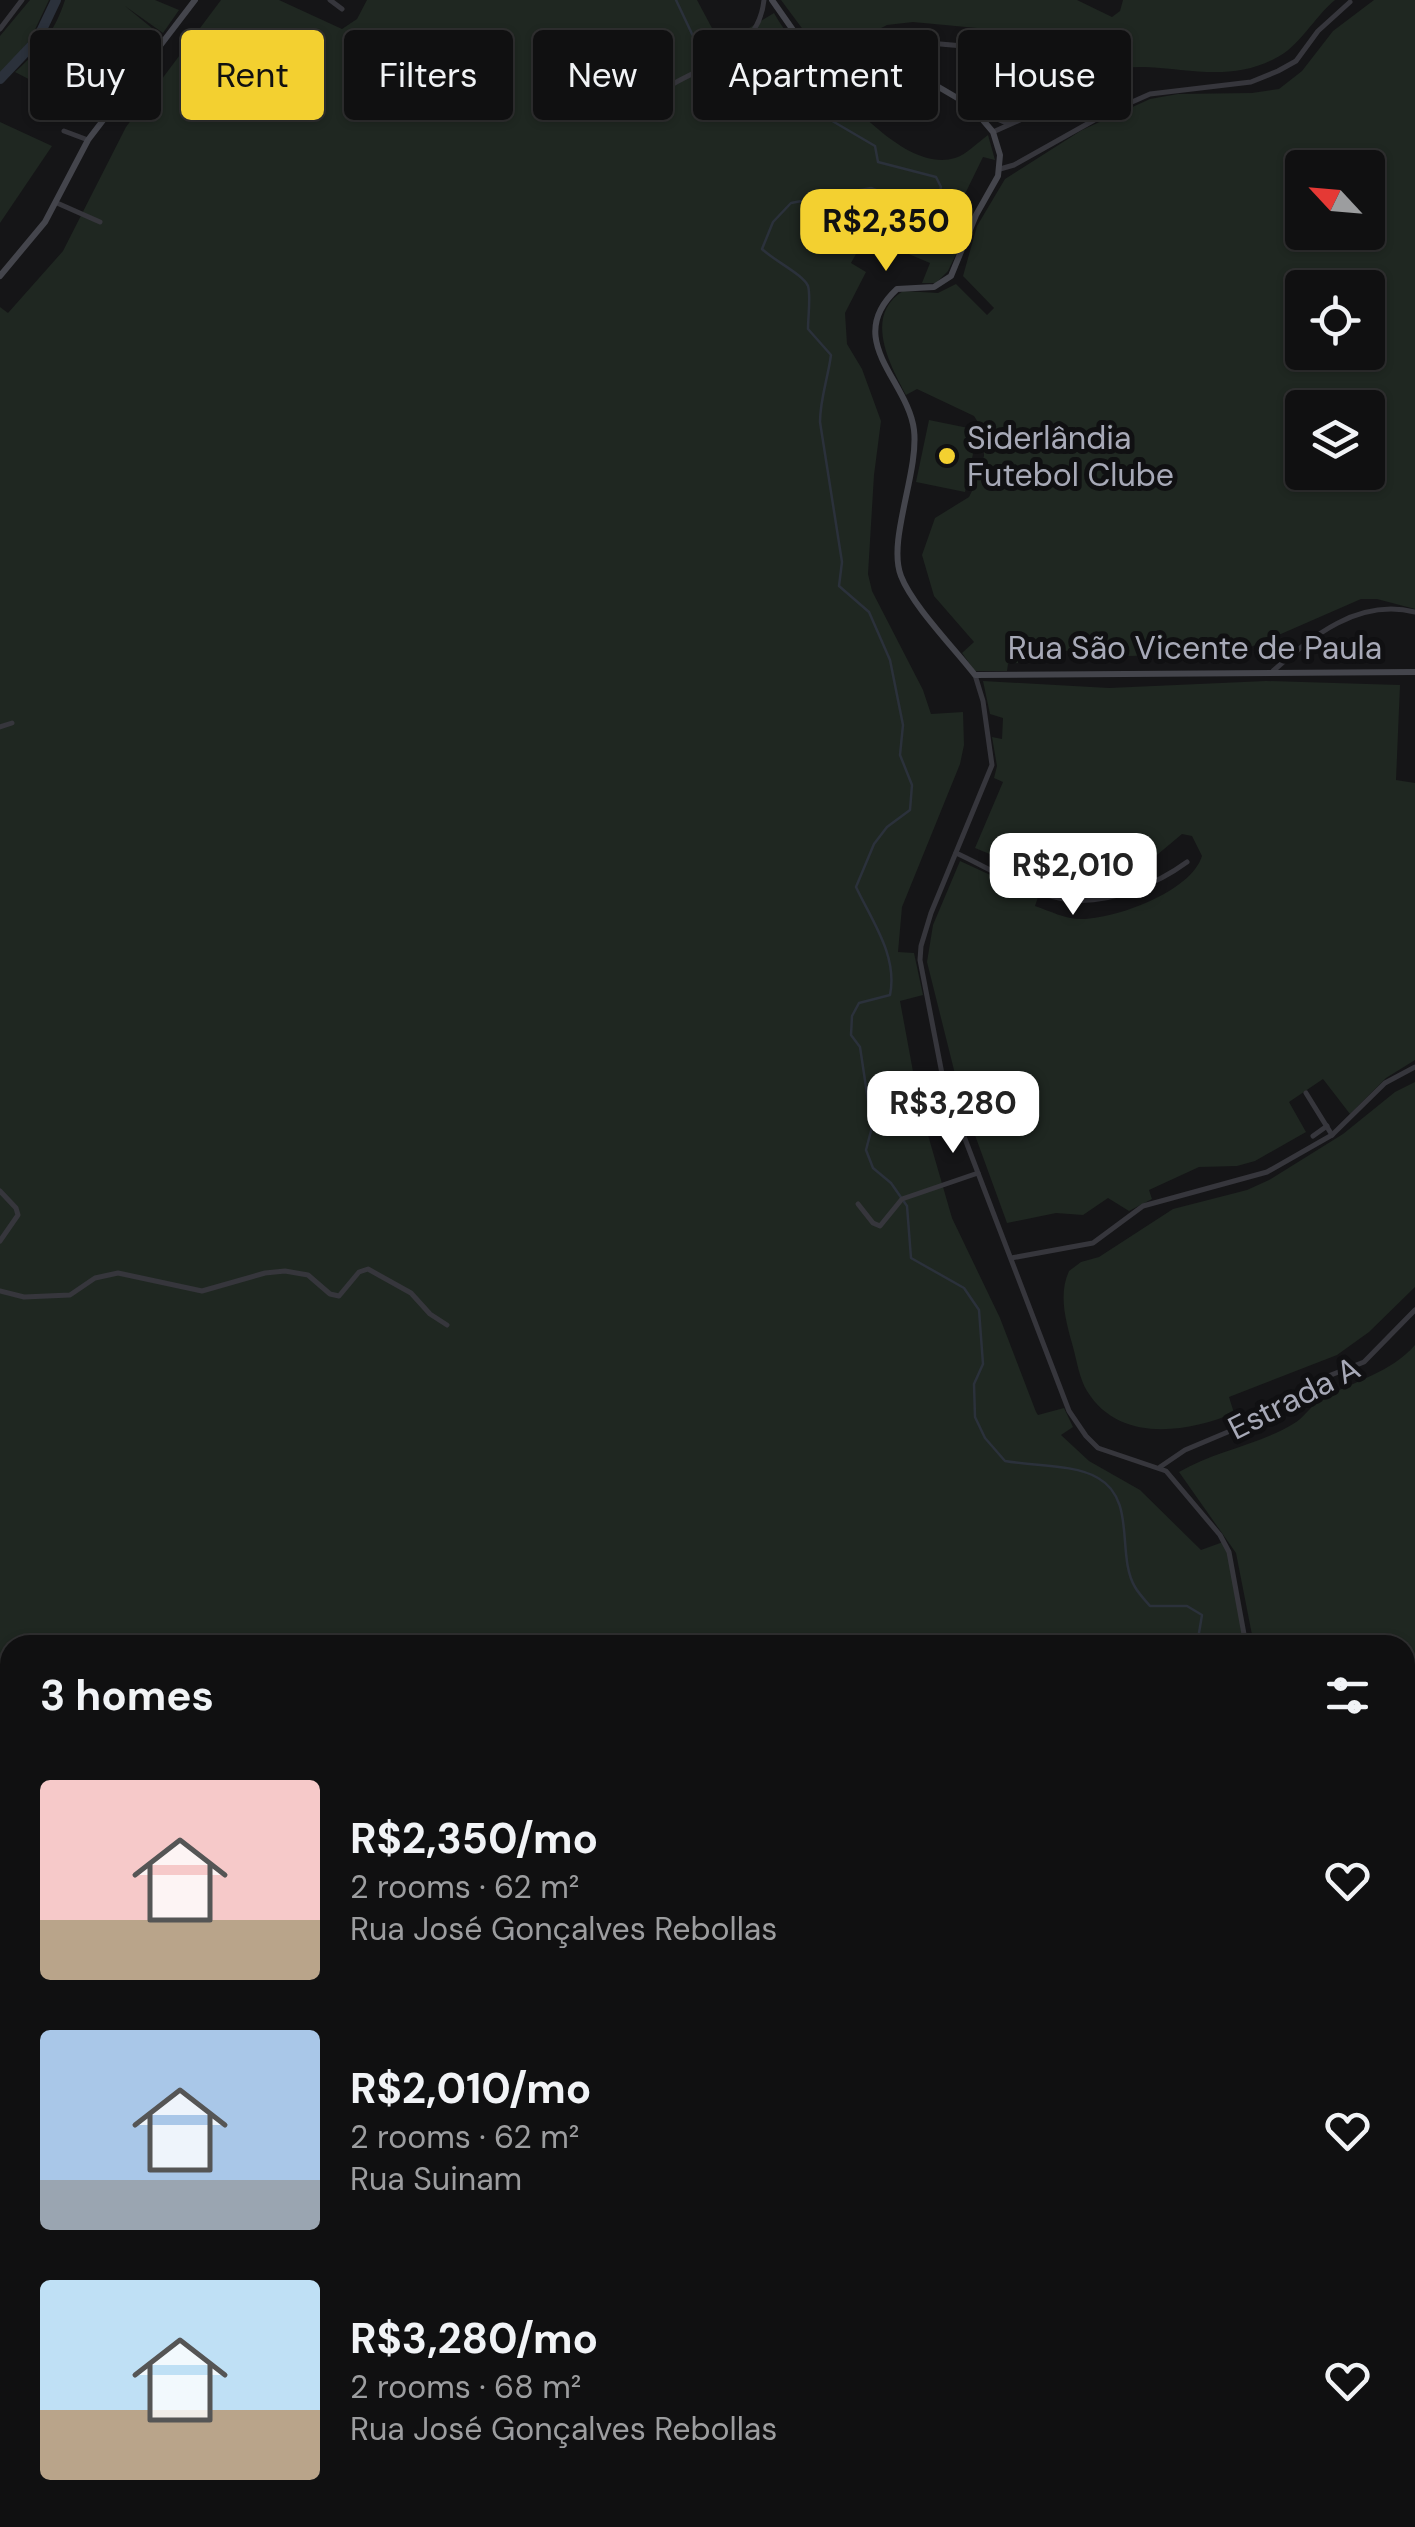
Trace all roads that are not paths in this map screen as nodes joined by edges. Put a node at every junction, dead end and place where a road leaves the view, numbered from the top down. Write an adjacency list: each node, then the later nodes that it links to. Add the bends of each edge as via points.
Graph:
1 (22, 0): 8 (street)
2 (195, 0): 17 (street)
3 (330, 0): 7 (street)
4 (764, 0): 11 (street, via 753,35 736,51)
5 (772, 0): 9 (street)
6 (1350, 2): 18 (street, via 1296,61 1278,71 1250,82 1150,94)
7 (342, 8)
8 (0, 29)
9 (793, 30)
10 (938, 44): 14 (street, via 986,48 1062,80 1068,90 1060,102)
11 (673, 84)
12 (984, 120): 16 (street)
13 (1002, 120): 14 (street)
14 (1012, 124): 16 (street)
15 (64, 130): 17 (street)
16 (992, 132): 18 (street)
17 (88, 140): 19 (street)
18 (1000, 169): 25 (street, via 951,276 934,287 897,289 876,330 880,356 914,431 899,572)
19 (57, 203): 20 (street); 21 (street)
20 (100, 222)
21 (0, 276)
22 (1415, 612): 24 (street, via 1358,613)
23 (1415, 672): 24 (street, Rua São Vicente de Paula)
24 (1270, 673): 25 (street, Rua São Vicente de Paula)
25 (975, 675): 28 (street, via 992,765)
26 (12, 723): 27 (street)
27 (0, 727)
28 (956, 853): 29 (street, via 1070,900 1136,888); 35 (street, via 920,955 944,1084)
29 (1188, 862)
30 (1415, 1067): 33 (street, via 1379,1088)
31 (1306, 1093): 32 (street)
32 (1327, 1126): 33 (street); 34 (street)
33 (1332, 1135): 39 (street, via 1267,1172 1143,1206 1092,1243)
34 (1313, 1136)
35 (978, 1173): 37 (street, via 902,1199 880,1226); 39 (street)
36 (0, 1191): 38 (street, via 18,1215)
37 (858, 1204)
38 (0, 1241)
39 (1011, 1258): 43 (street, via 1080,1429 1098,1448)
40 (0, 1291): 42 (street, via 70,1295 88,1281 118,1273 202,1291 286,1271 339,1296 368,1268 412,1293)
41 (1415, 1310): 43 (street, Estrada A, via 1364,1362 1308,1384 1280,1410 1185,1450)
42 (447, 1325)
43 (1160, 1468): 44 (street, via 1228,1546)
44 (1244, 1635)

